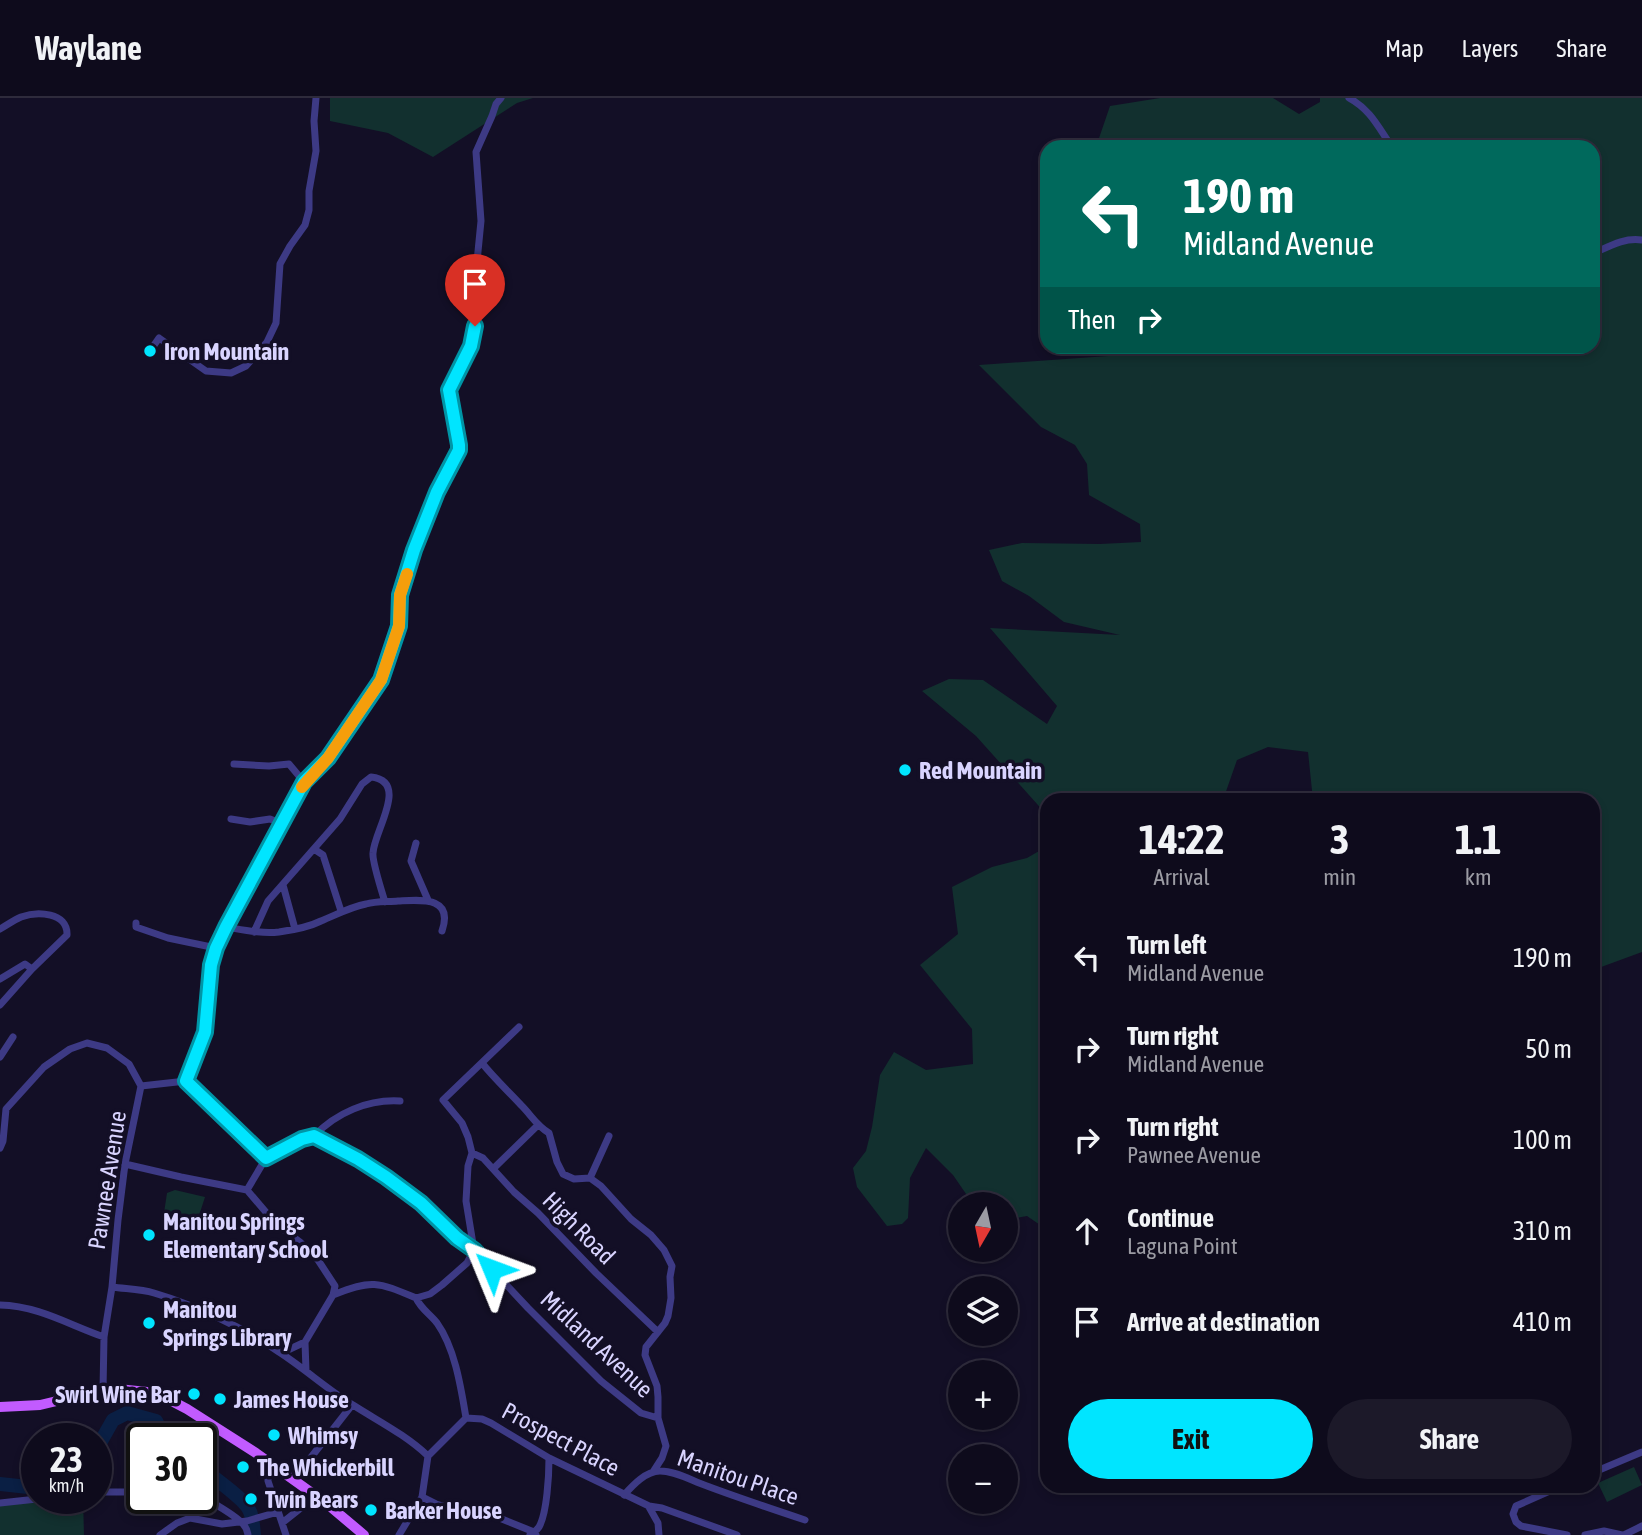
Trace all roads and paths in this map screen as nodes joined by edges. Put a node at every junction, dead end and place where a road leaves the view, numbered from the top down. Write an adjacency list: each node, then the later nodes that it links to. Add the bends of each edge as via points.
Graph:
1 (316, 98): 7 (street, via 309,210 305,225 280,264 276,323 267,342 246,366 231,373 206,372 159,338)
2 (501, 98): 9 (street, via 476,152 481,222 475,326 471,346 449,390 459,450 414,550 400,595 399,626 381,680 328,758)
3 (1349, 98): 4 (street, via 1372,115)
4 (1388, 140)
5 (1642, 240): 6 (street)
6 (1600, 250)
7 (150, 351)
8 (234, 764): 9 (street, via 289,764)
9 (304, 782): 11 (street)
10 (230, 819): 11 (street, via 270,819)
11 (283, 824): 19 (street)
12 (416, 843): 15 (street, via 411,861)
13 (314, 849): 14 (street); 16 (street, via 340,820 362,784 371,777 387,783 390,795 372,854); 17 (street, via 323,855)
14 (283, 885): 21 (street); 22 (street, via 268,901)
15 (428, 900): 16 (street); 23 (street, via 444,913)
16 (385, 902): 17 (street)
17 (341, 911): 21 (street)
18 (136, 923): 24 (street, via 136,927 168,938)
19 (226, 927): 22 (street); 24 (street)
20 (0, 929): 25 (street, via 20,917 40,914 57,917 66,926 67,935)
21 (295, 929): 22 (street)
22 (254, 932)
23 (442, 932)
24 (216, 948): 32 (street, via 205,1032)
25 (32, 969): 26 (street, via 25,964); 27 (street)
26 (0, 979)
27 (0, 1004)
28 (519, 1027): 31 (street)
29 (13, 1037): 30 (street)
30 (0, 1057)
31 (482, 1063): 37 (street); 41 (street, via 443,1100 462,1123)
32 (186, 1081): 33 (street, Pawnee Avenue); 42 (street)
33 (141, 1086): 36 (street, via 129,1064 107,1048 87,1043 44,1067); 43 (street, Pawnee Avenue)
34 (0, 1101): 36 (street)
35 (400, 1101): 38 (street, via 385,1100 351,1110)
36 (6, 1109): 40 (street)
37 (537, 1126): 44 (street); 45 (street, via 549,1133 564,1174)
38 (314, 1136): 42 (street); 47 (street, Midland Avenue, via 386,1177)
39 (609, 1136): 45 (street)
40 (0, 1149)
41 (472, 1153): 44 (street, High Road); 47 (street, via 466,1201)
42 (266, 1158): 46 (street)
43 (125, 1164): 46 (street); 48 (street, Pawnee Avenue)
44 (494, 1168): 52 (street, High Road, via 513,1192)
45 (590, 1178): 52 (street, via 651,1235 672,1266 670,1308)
46 (247, 1190): 49 (street, via 276,1224 318,1260 335,1286)
47 (474, 1250): 50 (street, via 467,1263 442,1285); 61 (street, Midland Avenue, via 601,1381 641,1413)
48 (112, 1287): 53 (street, Pawnee Avenue); 55 (street, via 155,1293 237,1327)
49 (333, 1294): 50 (street, via 374,1283); 54 (street)
50 (416, 1298): 60 (street, Prospect Place, via 445,1339)
51 (0, 1305): 53 (street, via 47,1313)
52 (658, 1332): 61 (street, via 645,1355 657,1386)
53 (104, 1337): 57 (street, Pawnee Avenue)
54 (305, 1342): 55 (street); 56 (street)
55 (278, 1351): 56 (street)
56 (306, 1371): 58 (street)
57 (103, 1391): 59 (main road, via 40,1405); 65 (main road, via 134,1390 166,1398)
58 (352, 1405): 63 (street); 68 (street)
59 (0, 1407)
60 (466, 1418): 63 (street); 64 (street, Prospect Place, via 491,1423)
61 (658, 1418): 67 (street, via 666,1446)
62 (1642, 1452): 66 (street)
63 (428, 1456): 72 (street)
64 (549, 1458): 70 (street, Prospect Place); 82 (street, via 545,1502)
65 (273, 1465): 68 (main road); 77 (street, via 268,1481)
66 (1600, 1470)
67 (653, 1472): 70 (street, Manitou Place); 79 (street, Manitou Place, via 679,1475)
68 (294, 1479): 71 (main road)
69 (1545, 1493): 90 (street, via 1516,1506 1516,1522)
70 (624, 1494): 76 (street, Prospect Place)
71 (316, 1496): 80 (street); 86 (main road)
72 (422, 1497): 82 (street, via 460,1511 492,1515); 87 (street)
73 (21, 1501): 74 (street)
74 (0, 1503)
75 (217, 1504): 78 (street)
76 (649, 1506): 88 (street); 89 (street, Prospect Place)
77 (278, 1512): 78 (street); 80 (street)
78 (249, 1520): 83 (street, via 222,1524 190,1518); 84 (street)
79 (805, 1520)
80 (282, 1523): 85 (street)
81 (1642, 1526): 92 (street)
82 (533, 1534)
83 (160, 1535)
84 (248, 1535)
85 (286, 1535)
86 (364, 1535)
87 (399, 1535)
88 (659, 1535)
89 (737, 1535)
90 (1567, 1535)
91 (1585, 1535): 92 (street, via 1604,1531)
92 (1623, 1535)

